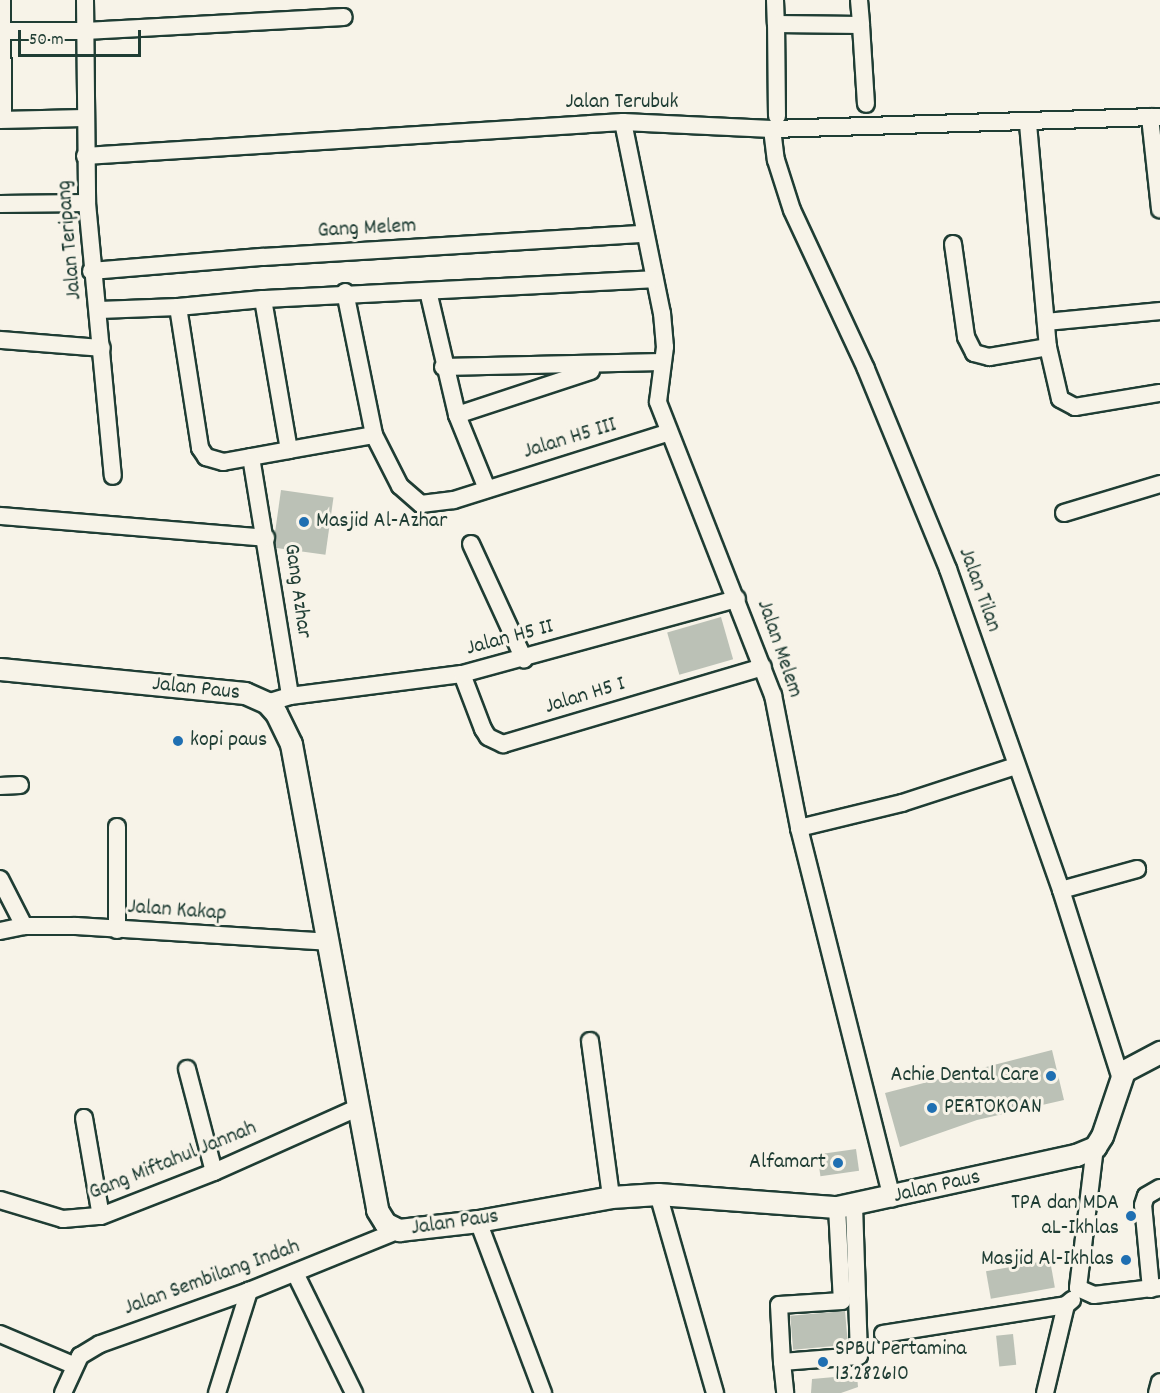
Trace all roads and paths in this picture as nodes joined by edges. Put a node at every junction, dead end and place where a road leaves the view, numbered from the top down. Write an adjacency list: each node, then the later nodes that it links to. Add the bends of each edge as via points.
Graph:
1 (2, 0): 8 (street)
2 (85, 0): 9 (street, Jalan Teripang)
3 (775, 0): 6 (street, Jalan Tilan)
4 (859, 0): 7 (street)
5 (344, 17): 9 (street)
6 (776, 24): 7 (street); 15 (street, Jalan Tilan)
7 (861, 25): 10 (street)
8 (1, 31): 9 (street); 11 (street)
9 (85, 31): 13 (street, Jalan Teripang)
10 (866, 104)
11 (1, 116): 13 (street)
12 (1155, 117): 16 (street, Jalan Terubuk); 20 (street)
13 (84, 118): 17 (street, Jalan Teripang)
14 (623, 122): 15 (street, Jalan Terubuk); 17 (street, Jalan Terubuk); 21 (street, Jalan Melem)
15 (775, 122): 16 (street, Jalan Terubuk); 58 (street, Jalan Tilan, via 776,160 792,210 866,369 944,558)
16 (1028, 124): 31 (street)
17 (85, 156): 18 (street, Jalan Teripang)
18 (87, 203): 19 (street); 23 (street, Jalan Teripang)
19 (0, 204)
20 (1160, 209)
21 (645, 234): 23 (street, Gang Melem, via 263,257); 24 (street, Jalan Melem)
22 (953, 244): 33 (street, via 966,337 974,353 989,357)
23 (92, 272): 29 (street, Jalan Teripang)
24 (654, 279): 25 (street); 35 (street, Jalan Melem, via 664,330)
25 (428, 291): 26 (street); 37 (street)
26 (345, 292): 27 (street); 41 (street)
27 (263, 299): 28 (street); 42 (street)
28 (178, 307): 29 (street); 43 (street, via 200,448 206,457 217,462)
29 (99, 310): 34 (street, Jalan Teripang)
30 (1160, 311): 31 (street)
31 (1046, 322): 33 (street)
32 (0, 340): 34 (street)
33 (1048, 346): 38 (street, via 1056,392 1067,405)
34 (102, 348): 44 (street, Jalan Teripang)
35 (662, 362): 36 (street); 40 (street, Jalan Melem, via 657,390)
36 (607, 366): 37 (street); 39 (street)
37 (443, 367): 39 (street)
38 (1160, 393)
39 (457, 415): 46 (street)
40 (667, 433): 46 (street, Jalan H5 III); 51 (street, Jalan Melem)
41 (374, 435): 42 (street); 46 (street, Jalan H5 III, via 400,486 421,504 454,500)
42 (289, 450): 43 (street)
43 (251, 458): 49 (street, Gang Azhar)
44 (113, 476)
45 (1160, 484): 47 (street)
46 (486, 489)
47 (1064, 513)
48 (0, 516): 49 (street)
49 (266, 538): 56 (street, Gang Azhar)
50 (471, 544): 52 (street)
51 (737, 599): 52 (street, Jalan H5 II); 53 (street, Jalan Melem)
52 (524, 659): 55 (street, Jalan H5 II)
53 (763, 667): 55 (street, Jalan H5 I, via 503,744 488,737 483,729); 62 (street, Jalan Melem, via 778,717)
54 (0, 669): 57 (main road, Jalan Paus, via 224,690 245,693)
55 (462, 674): 56 (street, Jalan H5 II)
56 (290, 696): 57 (street, Jalan H5 II)
57 (267, 703): 69 (main road, Jalan Paus, via 291,744)
58 (1016, 766): 62 (street, via 902,803); 65 (street, Jalan Tilan)
59 (20, 785): 60 (street)
60 (0, 786)
61 (117, 827): 67 (street)
62 (799, 828): 81 (street, Jalan Melem)
63 (1137, 869): 65 (street)
64 (0, 879): 66 (street)
65 (1061, 890): 73 (street, Jalan Tilan)
66 (24, 926): 67 (street, Jalan Kakap); 68 (street, Jalan Kakap)
67 (117, 930): 69 (street, Jalan Kakap)
68 (0, 931)
69 (327, 942): 74 (main road, Jalan Paus)
70 (591, 1041): 80 (street)
71 (1160, 1052): 73 (main road, via 1133,1064)
72 (187, 1069): 77 (street)
73 (1120, 1076): 76 (main road, via 1107,1126)
74 (357, 1108): 77 (street, Gang Miftahul Jannah); 86 (main road, Jalan Paus, via 376,1210 385,1222)
75 (84, 1118): 84 (street)
76 (1095, 1147): 81 (main road, Jalan Paus, via 1076,1155); 90 (street, via 1076,1281)
77 (214, 1172): 84 (street, Gang Miftahul Jannah)
78 (1160, 1188): 88 (street, via 1146,1196 1143,1205)
79 (658, 1194): 80 (main road, Jalan Paus); 83 (main road, Jalan Paus); 101 (street)
80 (611, 1197): 85 (main road, Jalan Paus)
81 (892, 1198): 83 (main road, Jalan Paus)
82 (0, 1200): 84 (street, Gang Miftahul Jannah, via 63,1219)
83 (845, 1206): 94 (street, via 842,1301 779,1305); 94 (street, via 859,1356)
84 (101, 1216)
85 (478, 1221): 86 (main road, Jalan Paus); 100 (street)
86 (399, 1230): 87 (street, Jalan Sembilang Indah)
87 (296, 1273): 89 (street, Jalan Sembilang Indah); 99 (street)
88 (1156, 1288): 90 (street, via 1094,1295)
89 (249, 1291): 95 (street, Jalan Sembilang Indah, via 100,1344); 98 (street)
90 (1080, 1292): 91 (street)
91 (1066, 1305): 93 (street); 103 (street)
92 (0, 1334): 95 (street)
93 (883, 1334)
94 (782, 1362): 102 (street)
95 (73, 1365): 97 (street)
96 (1160, 1382): 104 (street)
97 (63, 1393)
98 (217, 1393)
99 (354, 1393)
100 (543, 1393)
101 (715, 1393)
102 (785, 1393)
103 (1045, 1393)
104 (1157, 1393)

